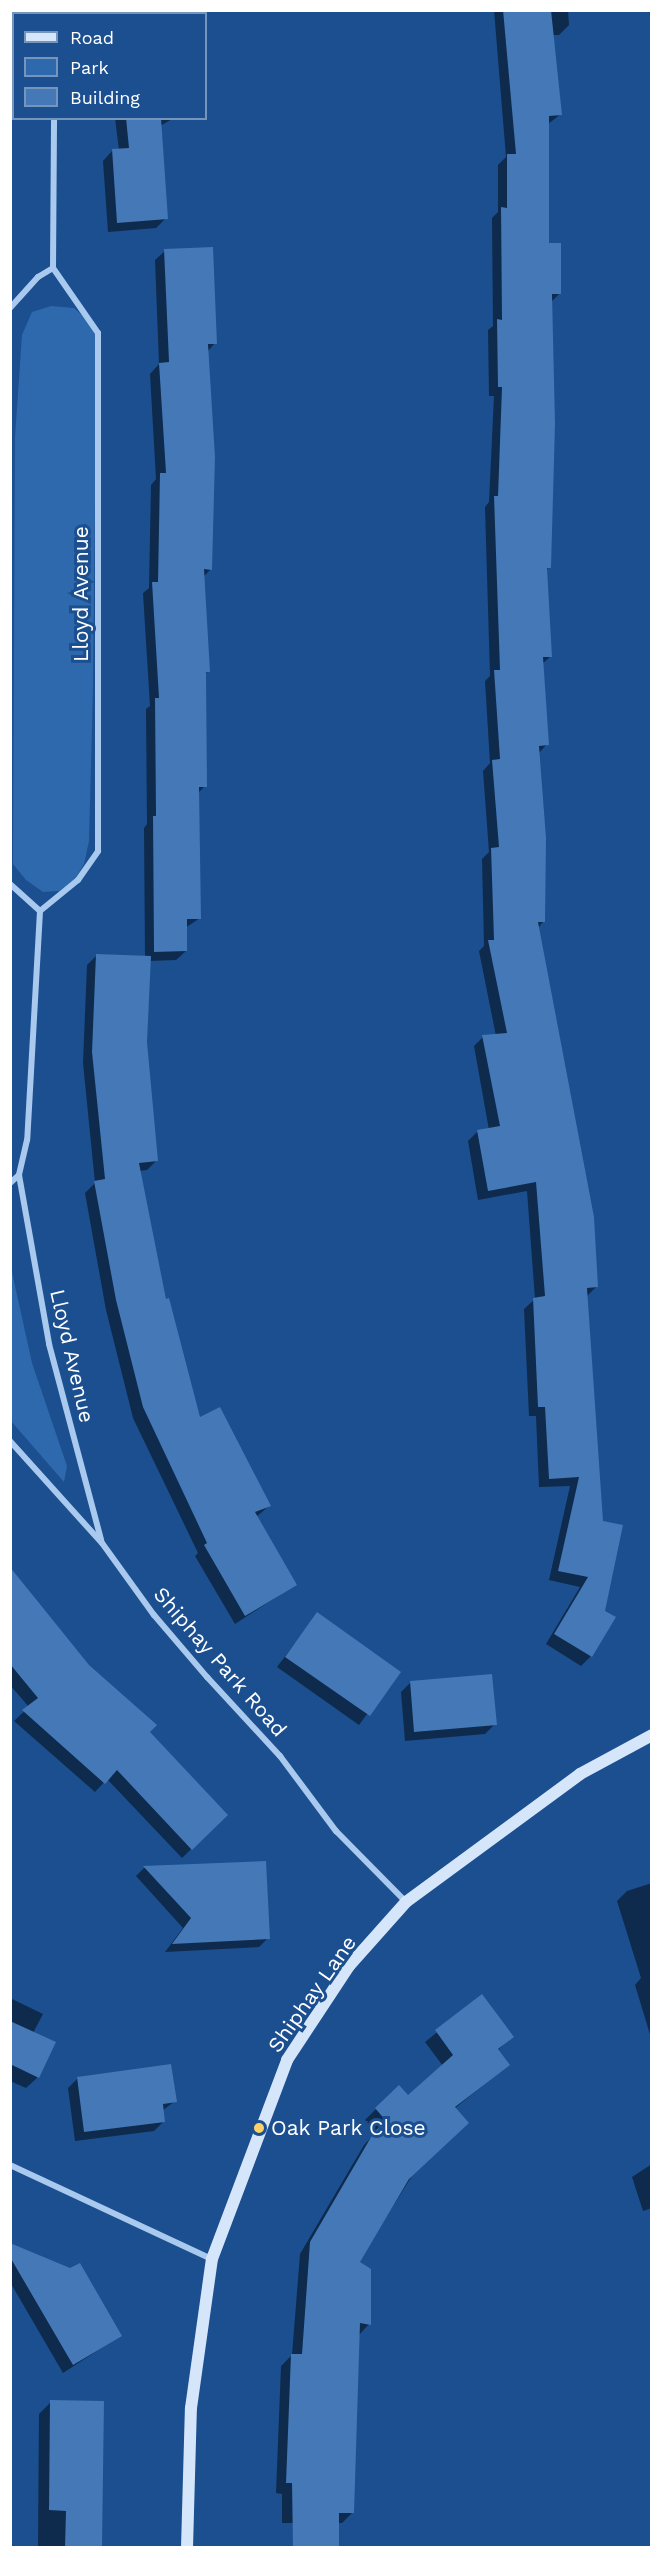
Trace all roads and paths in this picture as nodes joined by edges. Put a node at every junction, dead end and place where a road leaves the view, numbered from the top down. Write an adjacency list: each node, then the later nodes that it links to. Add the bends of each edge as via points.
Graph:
1 (54, 120): 2 (street)
2 (53, 268): 3 (street, via 38,277); 5 (street, Lloyd Avenue, via 98,333 98,852 78,880)
3 (10, 308)
4 (10, 884): 5 (street)
5 (40, 911): 6 (street, Lloyd Avenue, via 27,1140)
6 (19, 1175): 7 (street); 9 (street, Lloyd Avenue, via 49,1344)
7 (10, 1183)
8 (10, 1441): 9 (street, Shiphay Park Road)
9 (102, 1543): 11 (street, Shiphay Park Road, via 154,1615 280,1756 336,1831)
10 (651, 1735): 11 (street, Shiphay Lane, via 580,1774)
11 (406, 1902): 13 (street, Shiphay Lane, via 349,1966 287,2060)
12 (10, 2165): 13 (street)
13 (212, 2259): 14 (street, Shiphay Lane, via 191,2408)
14 (187, 2547)

